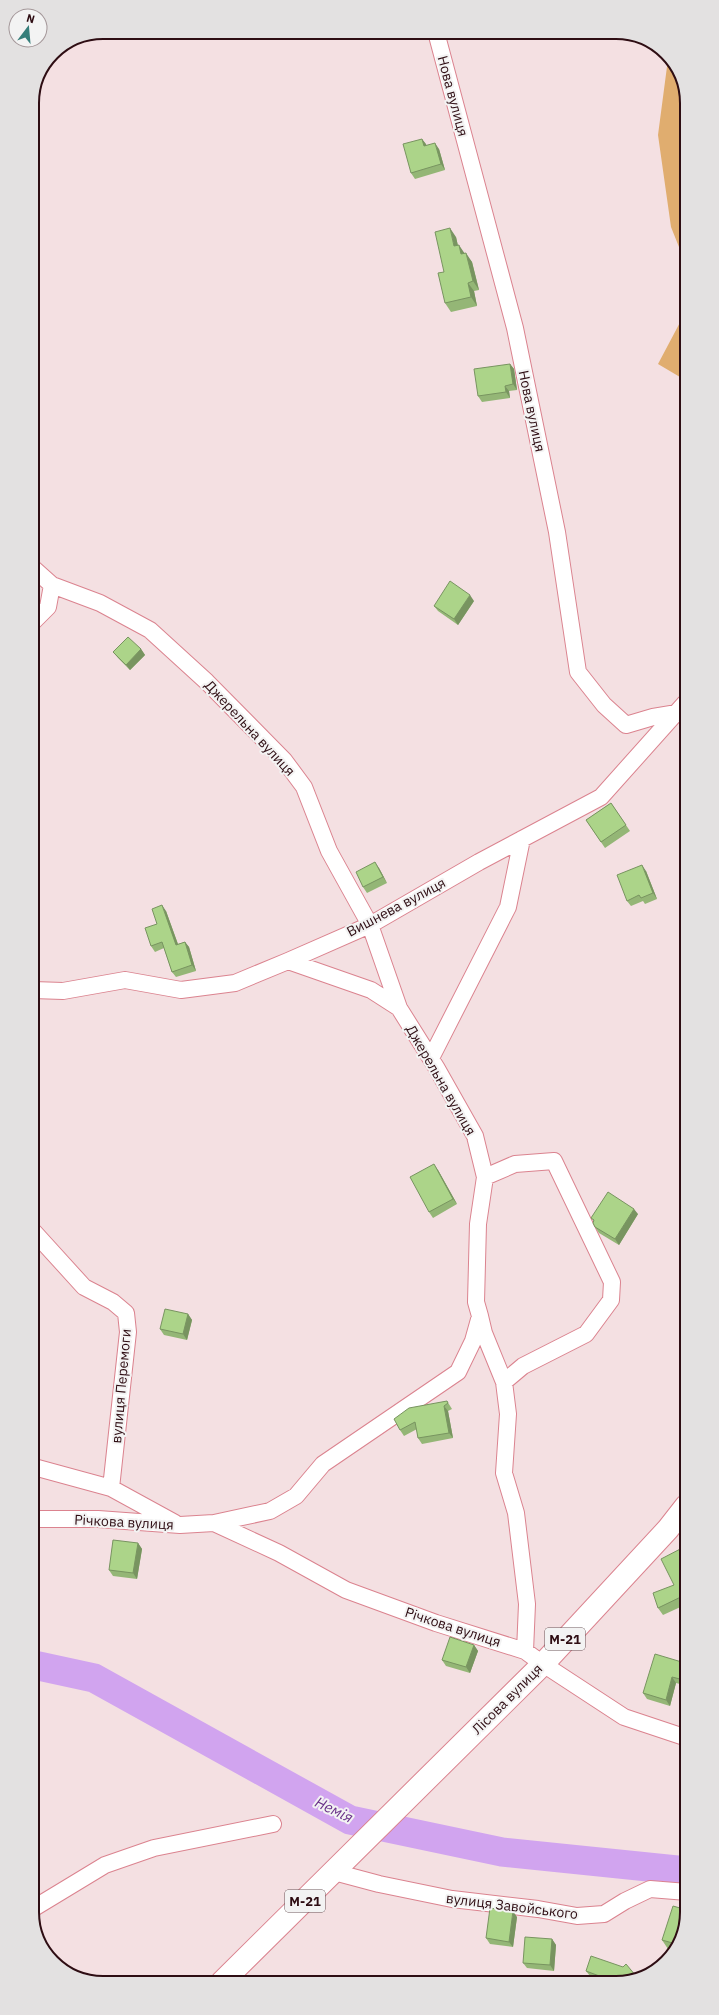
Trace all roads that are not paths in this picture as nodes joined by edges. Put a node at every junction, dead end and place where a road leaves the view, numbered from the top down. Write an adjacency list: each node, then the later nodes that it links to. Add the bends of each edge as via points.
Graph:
1 (438, 39): 5 (street, Нова вулиця, via 515,328 557,532 578,672 604,705 626,725)
2 (39, 573): 3 (street, Джерельна вулиця)
3 (52, 585): 4 (street, via 48,607); 8 (street, Джерельна вулиця, via 100,603 150,630 207,682 284,760 304,787 329,851)
4 (39, 616)
5 (680, 708)
6 (680, 709): 7 (street, Вишнева вулиця, via 601,797)
7 (522, 839): 8 (street, Вишнева вулиця); 12 (street, via 508,907)
8 (370, 925): 9 (street, Вишнева вулиця); 11 (street, Джерельна вулиця)
9 (288, 961): 10 (street, Вишнева вулиця, via 235,983 181,990 124,980 64,991); 11 (street, Джерельна вулиця, via 371,990)
10 (39, 990)
11 (399, 1008): 12 (street, Джерельна вулиця)
12 (431, 1058): 13 (street, Джерельна вулиця, via 475,1136)
13 (485, 1177): 15 (street, Джерельна вулиця, via 478,1224 476,1302); 16 (street, via 515,1164 554,1162 612,1282 611,1300 586,1334 523,1366)
14 (39, 1238): 19 (street, вулиця Перемоги, via 84,1287 113,1302 126,1313 128,1332)
15 (480, 1316): 16 (street, Джерельна вулиця, via 484,1333); 17 (street, Джерельна вулиця, via 473,1341 458,1372)
16 (504, 1382): 24 (street, Джерельна вулиця, via 508,1414 504,1473 516,1513 527,1604)
17 (324, 1464): 22 (street, Річкова вулиця, via 296,1496 270,1511)
18 (39, 1468): 19 (street)
19 (111, 1488): 23 (street)
20 (680, 1514): 25 (highway, Лісова вулиця / М-21)
21 (39, 1519): 23 (street, Річкова вулиця)
22 (214, 1523): 23 (street, Річкова вулиця); 24 (street, Річкова вулиця, via 279,1553 346,1590 436,1624)
23 (180, 1526)
24 (526, 1651): 25 (street, Річкова вулиця)
25 (542, 1664): 26 (street, Річкова вулиця, via 624,1717); 28 (highway, Лісова вулиця / М-21)
26 (680, 1736)
27 (273, 1824): 30 (street, via 154,1848 105,1865)
28 (334, 1872): 29 (street, вулиця Завойського, via 452,1899 577,1916 604,1914 650,1889); 31 (highway, М-21)
29 (680, 1891)
30 (39, 1905)
31 (228, 1976)

